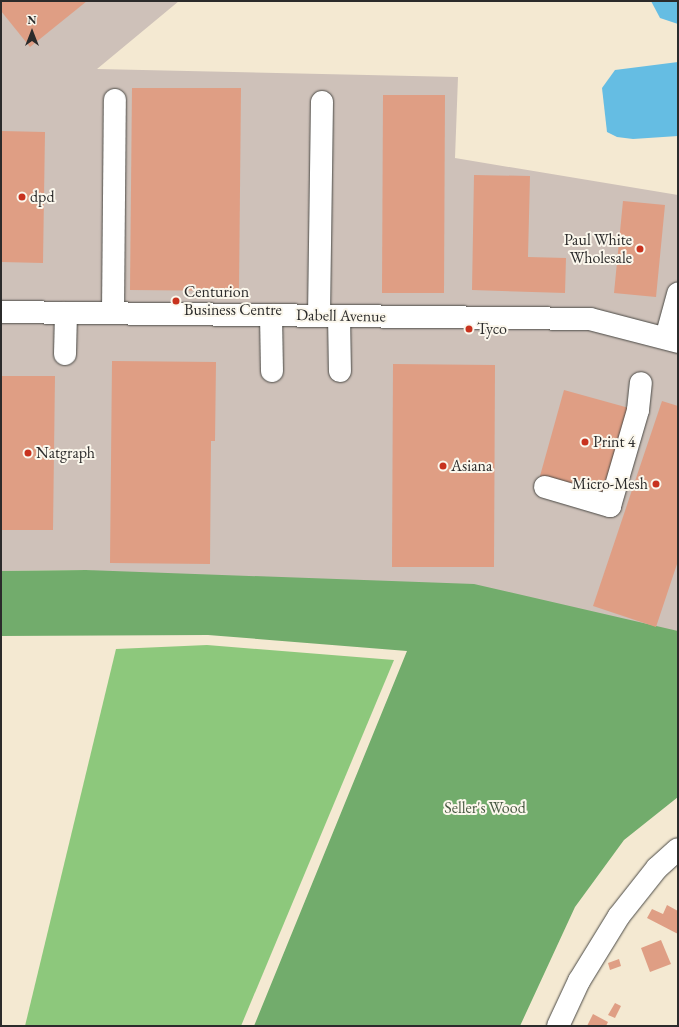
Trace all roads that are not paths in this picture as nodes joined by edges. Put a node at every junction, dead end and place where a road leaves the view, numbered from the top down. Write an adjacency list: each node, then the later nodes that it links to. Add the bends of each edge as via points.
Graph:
1 (115, 100): 6 (street)
2 (322, 102): 8 (street)
3 (678, 294): 9 (street)
4 (1, 312): 5 (street, Dabell Avenue)
5 (66, 313): 6 (street, Dabell Avenue); 10 (street)
6 (113, 314): 7 (street, Dabell Avenue)
7 (272, 315): 8 (street, Dabell Avenue); 11 (street)
8 (329, 316): 9 (street, Dabell Avenue, via 590,319); 12 (street)
9 (672, 340)
10 (65, 354)
11 (272, 370)
12 (340, 371)
13 (640, 383): 14 (street, via 638,410 610,506)
14 (545, 487)
15 (678, 849): 16 (street, via 657,868 619,916 580,981)
16 (558, 1026)

